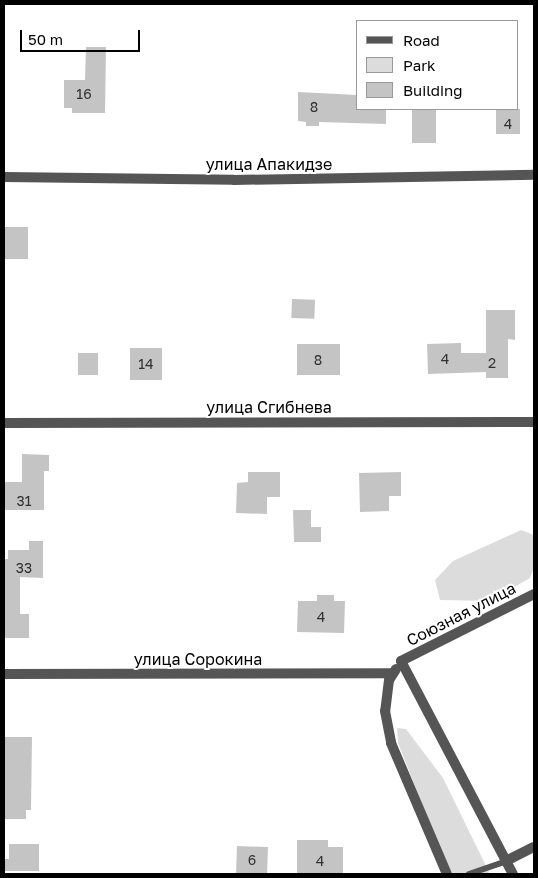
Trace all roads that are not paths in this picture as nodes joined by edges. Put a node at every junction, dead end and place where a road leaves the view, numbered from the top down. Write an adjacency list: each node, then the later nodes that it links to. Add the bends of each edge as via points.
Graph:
1 (534, 175): 2 (street, улица Апакидзе, via 234,180)
2 (4, 177)
3 (534, 422): 4 (street, улица Сгибнева)
4 (4, 423)
5 (534, 594): 6 (street, Союзная улица)
6 (401, 661): 7 (street); 10 (street)
7 (393, 673): 8 (street, улица Сорокина); 11 (street, via 385,711 391,743)
8 (4, 674)
9 (534, 847): 10 (street)
10 (506, 861): 12 (lane); 13 (street)
11 (447, 874)
12 (469, 874)
13 (513, 874)

